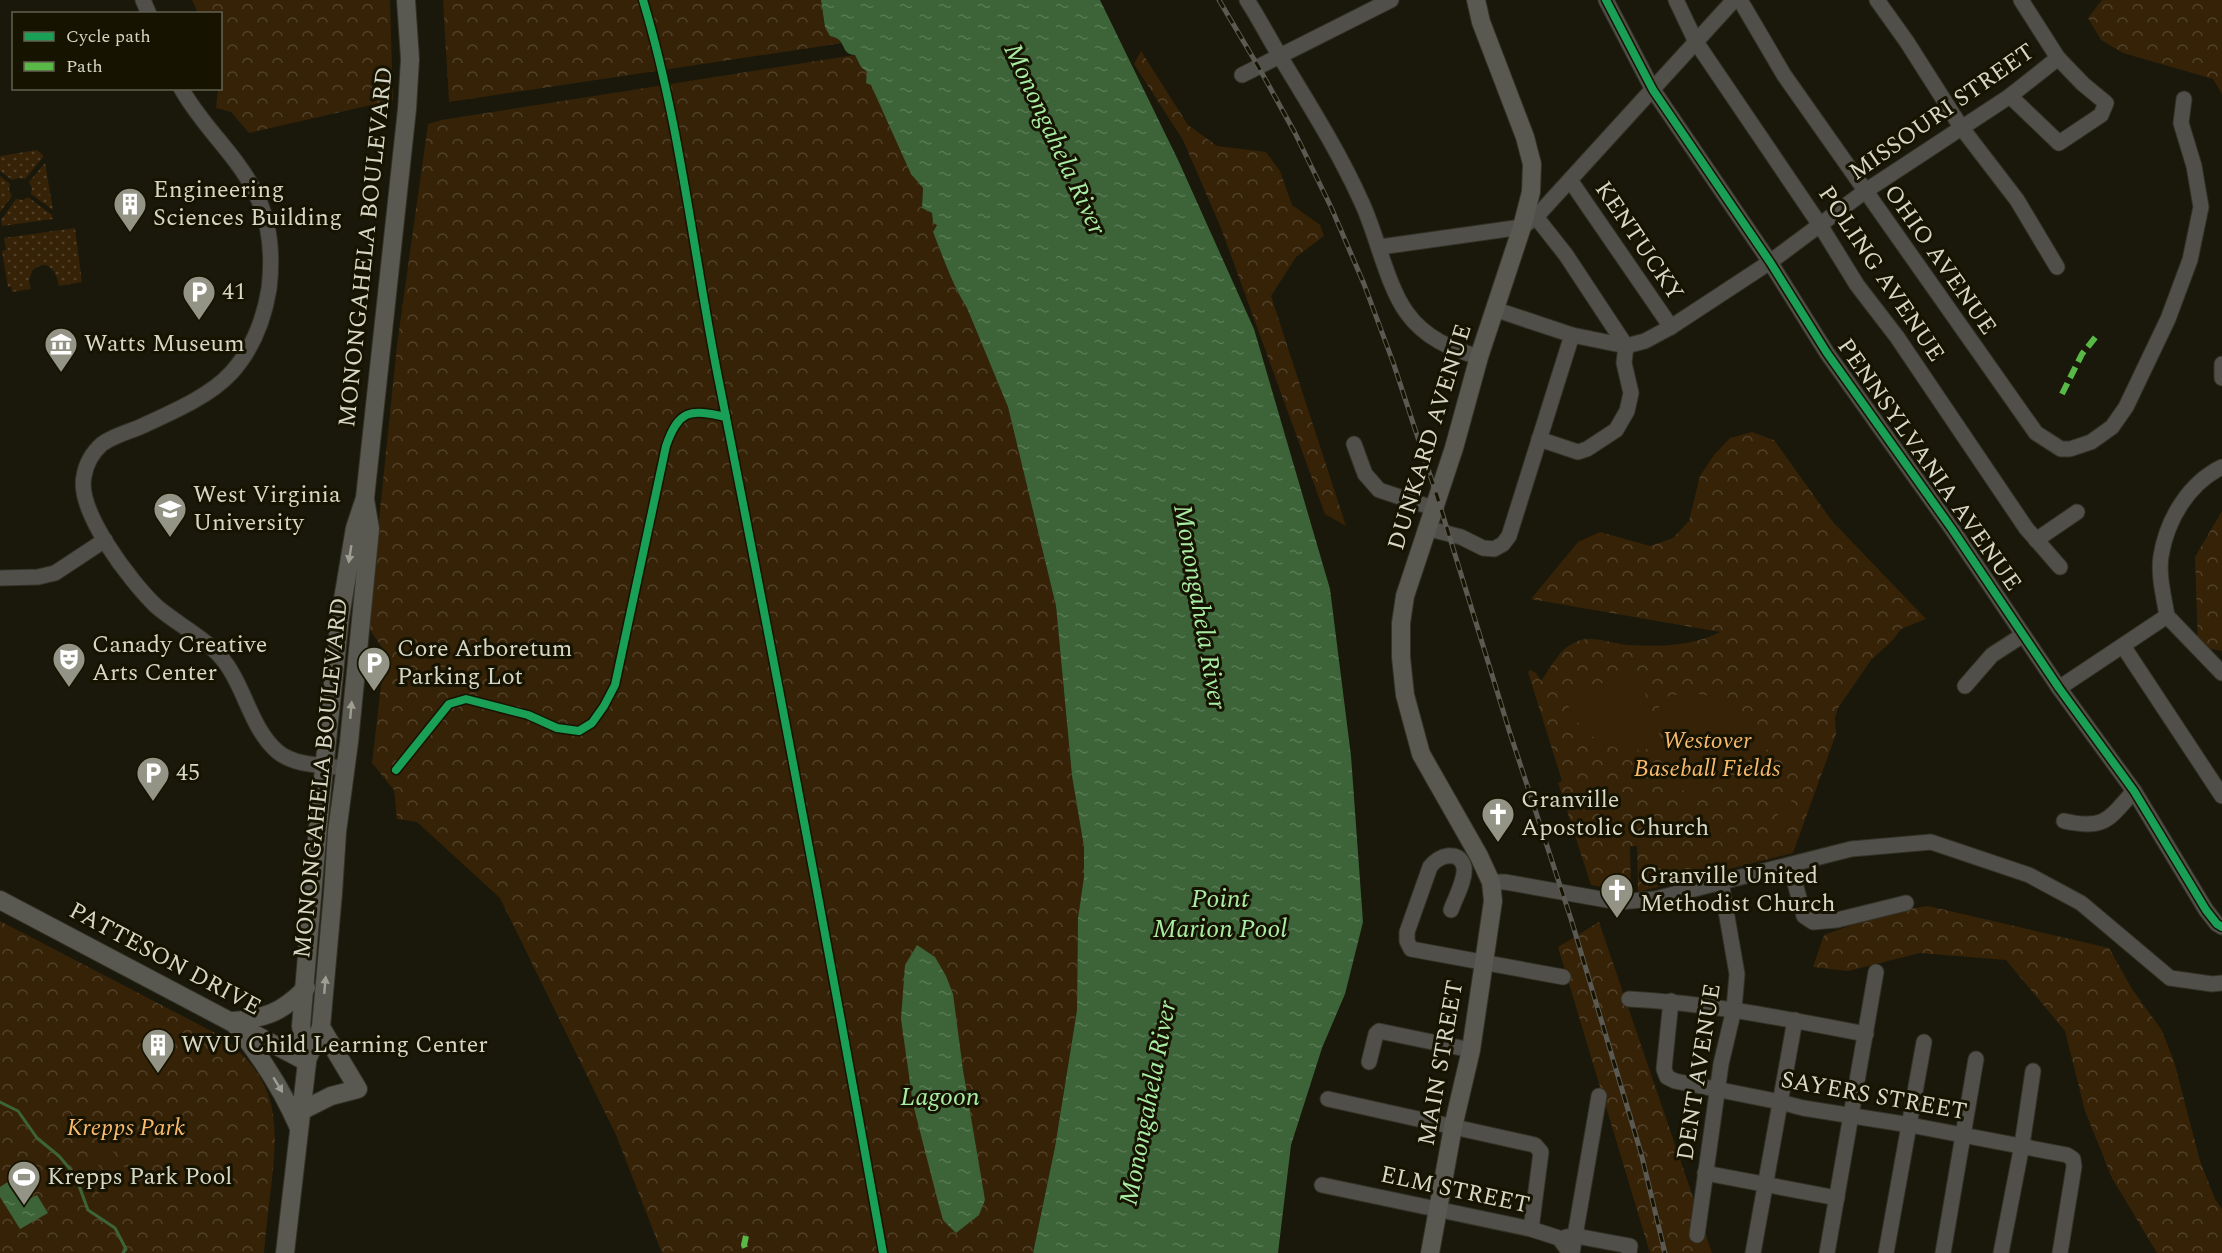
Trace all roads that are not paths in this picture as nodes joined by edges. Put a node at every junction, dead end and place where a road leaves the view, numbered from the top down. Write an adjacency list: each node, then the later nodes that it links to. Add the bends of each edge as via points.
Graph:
1 (406, 0): 37 (main road, MONONGAHELA BOULEVARD, via 410,59 407,110)
2 (1246, 0): 12 (street)
3 (1476, 0): 22 (main road, DUNKARD AVENUE, via 1532,164)
4 (1606, 0): 16 (street, PENNSYLVANIA AVENUE)
5 (1676, 0): 11 (street, POLING AVENUE)
6 (1734, 0): 11 (street)
7 (1740, 0): 21 (street, OHIO AVENUE, via 1784,75)
8 (1877, 0): 19 (street)
9 (2021, 0): 13 (street)
10 (1387, 1): 12 (street)
11 (1696, 42): 16 (street); 23 (street, POLING AVENUE)
12 (1280, 56): 14 (street); 24 (street, via 1345,166)
13 (2058, 58): 17 (street, MISSOURI STREET); 17 (street, via 2106,103 2101,115 2059,143)
14 (1242, 75)
15 (182, 90): 41 (street, via 254,189 271,250 268,296 255,337 230,374 195,399 102,444 88,462 83,486 86,502)
16 (1653, 90): 20 (street); 25 (street, PENNSYLVANIA AVENUE)
17 (2010, 96): 19 (street, MISSOURI STREET)
18 (2184, 99): 21 (street, OHIO AVENUE, via 2181,123 2194,166 2200,207 2190,260 2172,309 2126,407 2112,427 2070,449 2061,449 2036,434)
19 (1961, 127): 21 (street, MISSOURI STREET); 26 (street, via 2017,200)
20 (1570, 180): 22 (street); 28 (street, KENTUCKY)
21 (1864, 192): 23 (street, MISSOURI STREET)
22 (1529, 222): 24 (street); 27 (main road, DUNKARD AVENUE); 30 (street, via 1566,255)
23 (1821, 225): 25 (street, MISSOURI STREET); 42 (street, POLING AVENUE, via 1857,285)
24 (1380, 247): 31 (street, via 1396,293 1420,328 1441,343)
25 (1770, 262): 28 (street, MISSOURI STREET); 46 (street, PENNSYLVANIA AVENUE, via 1827,353)
26 (2057, 267)
27 (1494, 309): 29 (street); 31 (main road, DUNKARD AVENUE)
28 (1671, 327): 30 (street, MISSOURI STREET)
29 (1572, 335): 30 (street); 34 (street)
30 (1626, 346): 34 (street, via 1624,363 1631,393 1627,411 1616,430 1578,452)
31 (1479, 357): 38 (main road, DUNKARD AVENUE)
32 (2222, 364): 33 (street)
33 (2222, 378)
34 (1539, 439): 40 (street, via 1509,536 1503,544 1494,549 1483,548 1461,537)
35 (1354, 444): 38 (street, via 1365,474 1379,490)
36 (2222, 467): 45 (street, via 2210,472 2185,498 2167,534 2161,558)
37 (365, 498): 51 (main road, MONONGAHELA BOULEVARD, one-way to 51, via 355,528 340,617); 52 (main road, MONONGAHELA BOULEVARD, one-way to 37, via 370,529)
38 (1433, 508): 40 (main road, DUNKARD AVENUE)
39 (2077, 512): 42 (street)
40 (1426, 528): 56 (main road, DUNKARD AVENUE, via 1401,622 1405,695 1420,754 1459,821)
41 (105, 540): 44 (street, via 55,573); 51 (street, via 118,562 155,604 215,650 228,665 269,743 295,761)
42 (2036, 540): 43 (street, POLING AVENUE)
43 (2060, 567)
44 (0, 578)
45 (2167, 616): 47 (street); 48 (street)
46 (2023, 635): 49 (street, via 1992,654); 50 (street, PENNSYLVANIA AVENUE)
47 (2123, 646): 50 (street); 54 (street)
48 (2222, 673)
49 (1965, 686)
50 (2059, 688): 53 (street, PENNSYLVANIA AVENUE)
51 (325, 766): 52 (street); 68 (main road, MONONGAHELA BOULEVARD)
52 (345, 768): 74 (main road, MONONGAHELA BOULEVARD, one-way to 52)
53 (2134, 791): 55 (street, via 2098,824 2086,826); 63 (street, PENNSYLVANIA AVENUE, via 2206,910)
54 (2222, 796)
55 (2064, 821)
56 (1468, 854): 58 (main road, DUNKARD AVENUE); 62 (street); 64 (street, via 1435,859 1407,941 1411,949)
57 (1790, 865): 59 (street); 61 (street, via 1804,916 1813,922); 67 (street, via 1851,849 1931,842 2029,875 2081,903 2170,978)
58 (1491, 882): 59 (street, via 1618,902 1655,899); 64 (main road, MAIN STREET, via 1493,901)
59 (1721, 882): 71 (street, DENT AVENUE, via 1737,974)
60 (0, 900): 73 (main road, PATTESON DRIVE)
61 (1906, 903)
62 (1451, 910)
63 (2222, 927)
64 (1483, 963): 66 (street); 77 (main road, MAIN STREET)
65 (1876, 972): 75 (street)
66 (1563, 977)
67 (2222, 983)
68 (306, 988): 73 (main road, via 278,1012); 79 (main road, MONONGAHELA BOULEVARD, via 302,1026)
69 (1629, 999): 70 (street)
70 (1671, 1001): 71 (street); 82 (street, SAYERS STREET, via 1664,1069 1667,1077)
71 (1734, 1009): 72 (street); 82 (street, DENT AVENUE)
72 (1795, 1020): 75 (street); 85 (street)
73 (232, 1021): 79 (main road, PATTESON DRIVE); 87 (main road, one-way to 87)
74 (321, 1027): 79 (main road, MONONGAHELA BOULEVARD); 87 (main road, via 358,1089 331,1096)
75 (1866, 1034): 86 (street)
76 (1924, 1042): 88 (street)
77 (1471, 1050): 80 (street, via 1379,1031); 89 (main road, MAIN STREET)
78 (1976, 1059): 90 (street)
79 (307, 1062): 87 (main road, MONONGAHELA BOULEVARD)
80 (1369, 1062)
81 (2033, 1071): 91 (street)
82 (1718, 1090): 85 (street, SAYERS STREET); 92 (street, DENT AVENUE)
83 (1599, 1096): 99 (street)
84 (1328, 1099): 89 (street)
85 (1780, 1102): 86 (street, SAYERS STREET); 93 (street)
86 (1851, 1116): 88 (street, SAYERS STREET); 95 (street)
87 (300, 1119): 101 (main road, MONONGAHELA BOULEVARD)
88 (1910, 1125): 90 (street, SAYERS STREET); 107 (street)
89 (1453, 1127): 96 (main road, MAIN STREET); 97 (street, via 1535,1145 1541,1152)
90 (1963, 1135): 91 (street, SAYERS STREET); 108 (street)
91 (2022, 1145): 109 (street); 110 (street, SAYERS STREET, via 2073,1159)
92 (1705, 1173): 93 (street); 98 (street, DENT AVENUE)
93 (1764, 1184): 95 (street); 105 (street)
94 (1322, 1185): 96 (street, ELM STREET)
95 (1837, 1198): 106 (street)
96 (1438, 1210): 97 (street, ELM STREET); 102 (main road, MAIN STREET)
97 (1531, 1229): 100 (street, ELM STREET)
98 (1697, 1235)
99 (1576, 1236): 100 (street); 103 (street); 104 (street, via 1630,1246)
100 (1559, 1238): 103 (street)
101 (285, 1253)
102 (1430, 1253)
103 (1571, 1253)
104 (1629, 1253)
105 (1753, 1253)
106 (1827, 1253)
107 (1886, 1253)
108 (1943, 1253)
109 (2001, 1253)
110 (2060, 1253)

